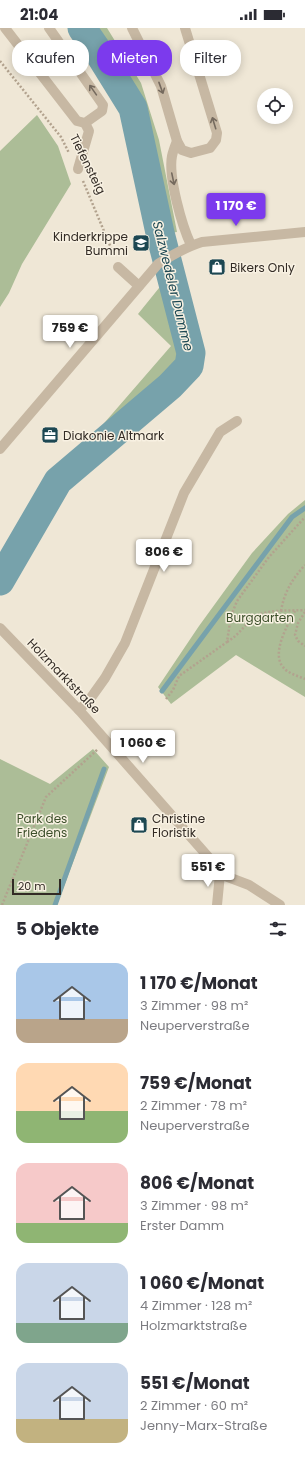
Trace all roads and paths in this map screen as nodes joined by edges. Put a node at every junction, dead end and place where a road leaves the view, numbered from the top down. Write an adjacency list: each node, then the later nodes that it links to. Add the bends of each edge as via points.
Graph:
1 (5, 28): 6 (street)
2 (48, 28): 6 (street, one-way to 2, via 102,111 103,105)
3 (132, 28): 7 (street, one-way to 7, via 161,86)
4 (185, 28): 7 (street, one-way to 4, via 182,150 191,153 210,148 216,140 217,133)
5 (0, 61): 8 (path, Tiefensteig, via 60,137)
6 (81, 122): 8 (street, via 89,130)
7 (177, 141): 10 (street, one-way to 10, via 172,156 171,172 181,221)
8 (78, 169): 11 (path, Tiefensteig)
9 (305, 232): 10 (street, via 217,240)
10 (191, 245): 12 (street, via 158,264)
11 (118, 267): 12 (street)
12 (140, 286): 14 (street)
13 (237, 421): 25 (street, via 220,432 184,493 124,643 105,678)
14 (0, 449)
15 (305, 517): 21 (path, via 269,557 238,601 231,616)
16 (305, 565): 17 (path, via 288,588)
17 (281, 611): 18 (path); 21 (path, via 258,615)
18 (295, 611): 19 (path); 23 (path, via 285,630 279,656 284,669)
19 (305, 611): 22 (path, via 298,622 295,635)
20 (0, 628): 25 (street, Holzmarktstraße)
21 (227, 642): 24 (path, via 179,676)
22 (305, 646)
23 (305, 678)
24 (166, 699)
25 (79, 710): 26 (street, Holzmarktstraße)
26 (107, 741): 27 (street, Holzmarktstraße, via 218,868); 28 (path, via 46,797)
27 (220, 874): 29 (street); 30 (street, via 249,886)
28 (2, 905)
29 (217, 905)
30 (280, 905)

